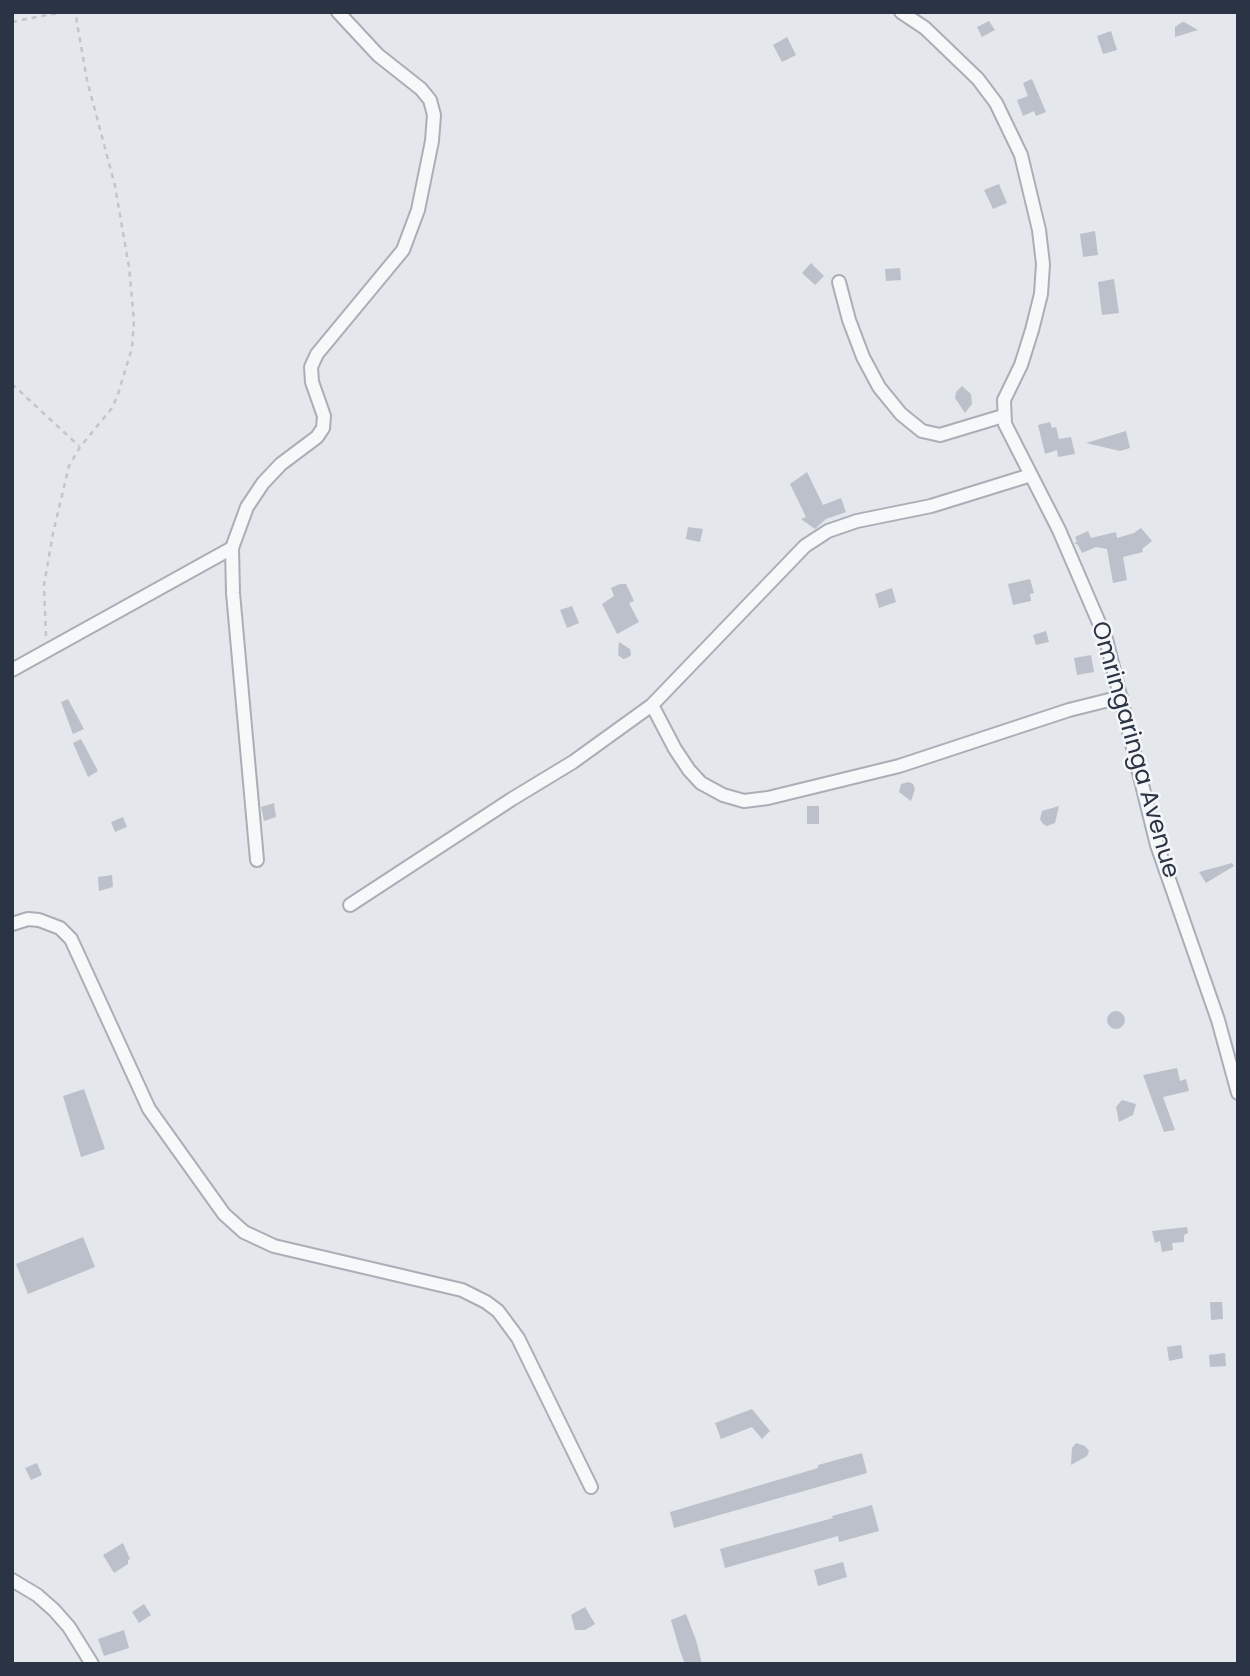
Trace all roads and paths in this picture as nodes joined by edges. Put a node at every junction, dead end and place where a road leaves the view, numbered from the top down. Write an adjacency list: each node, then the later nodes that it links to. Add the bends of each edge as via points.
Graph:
1 (62, 12): 5 (path)
2 (73, 12): 9 (path, via 116,186 134,321 132,348 118,394)
3 (338, 12): 11 (street, via 430,100 432,141 418,210 403,250 311,367 323,428 263,483 247,507)
4 (901, 12): 8 (street, via 925,28 978,79 996,103 1030,184 1040,230 1041,294 1021,365 1004,400)
5 (12, 22)
6 (839, 282): 8 (street, via 863,357 901,414 922,431 940,435)
7 (12, 384): 9 (path)
8 (1003, 416): 10 (street, Omringaringa Avenue)
9 (80, 447): 12 (path, via 63,488 44,585)
10 (1031, 475): 14 (street, Omringaringa Avenue, via 1106,639); 15 (street, via 828,531 805,547)
11 (232, 548): 12 (street); 16 (street)
12 (46, 652): 13 (street)
13 (12, 670)
14 (1121, 697): 15 (street, via 1017,725 899,765 744,801 701,783 675,749); 19 (street, Omringaringa Avenue, via 1157,845 1219,1020)
15 (652, 705): 17 (street, via 573,762)
16 (257, 860)
17 (350, 905)
18 (12, 924): 20 (street, via 39,920 60,928 71,939 149,1109 224,1213 244,1232 274,1246 462,1290 498,1311 518,1338)
19 (1238, 1093)
20 (591, 1487)
21 (12, 1580): 22 (street, via 54,1610)
22 (92, 1664)

